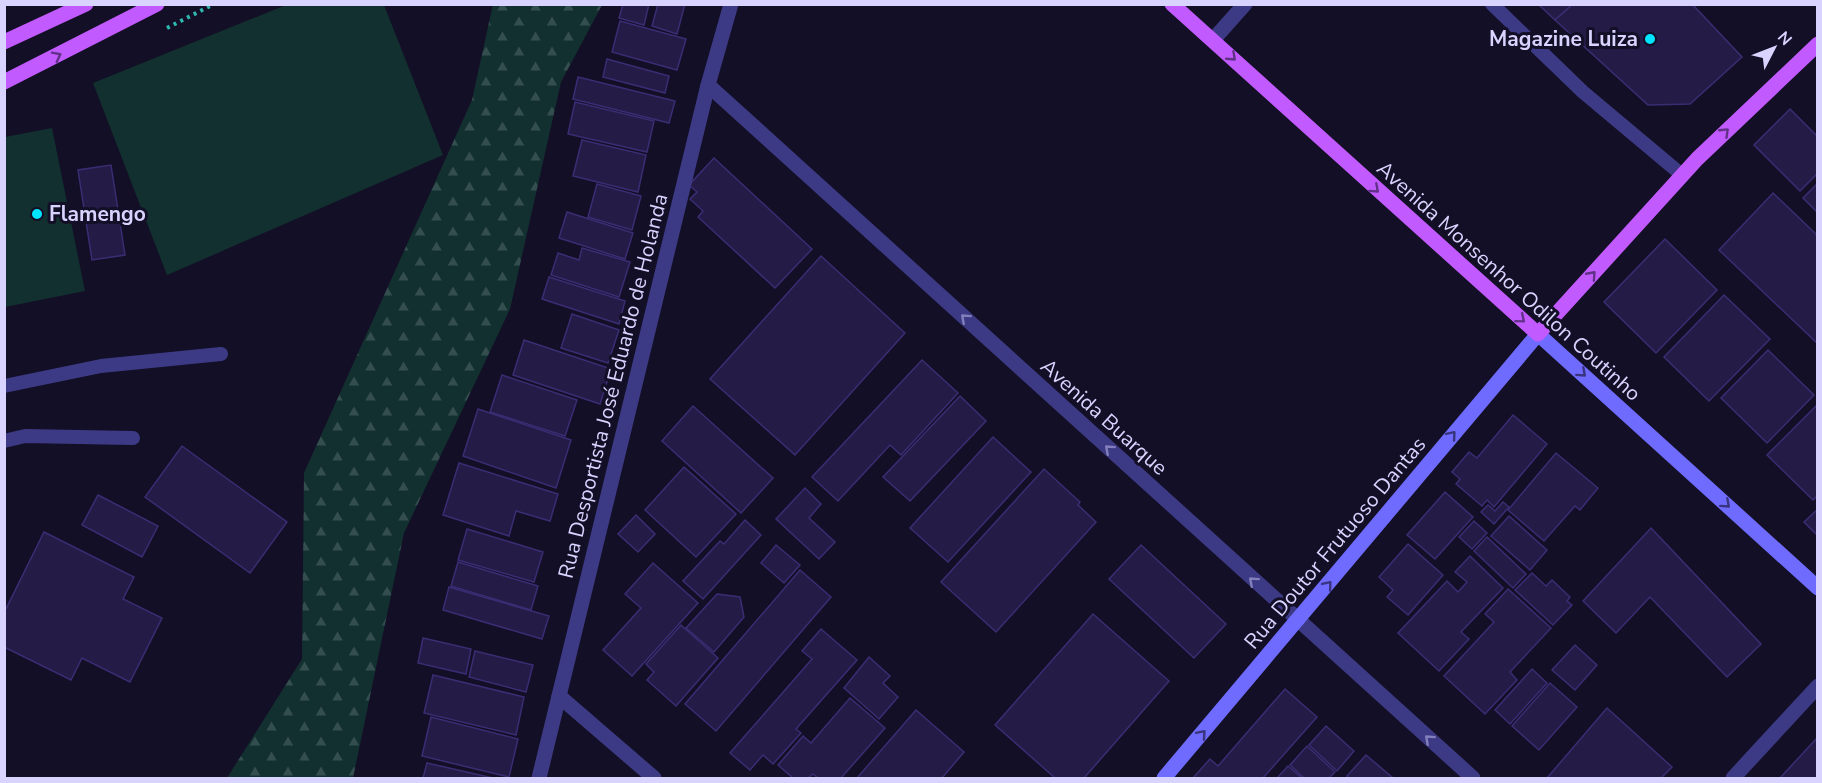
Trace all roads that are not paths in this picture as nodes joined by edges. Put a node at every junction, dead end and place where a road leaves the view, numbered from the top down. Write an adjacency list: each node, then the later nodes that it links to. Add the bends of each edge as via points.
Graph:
1 (86, 4): 8 (main road)
2 (157, 4): 10 (main road, one-way to 2)
3 (731, 4): 11 (street, Rua Desportista José Eduardo de Holanda)
4 (1172, 4): 7 (main road, Avenida Monsenhor Odilon Coutinho)
5 (1245, 4): 7 (street)
6 (1492, 4): 12 (lane, via 1583,92)
7 (1213, 40): 13 (main road, Avenida Monsenhor Odilon Coutinho, one-way to 13)
8 (4, 42)
9 (1818, 44): 12 (main road, one-way to 9)
10 (4, 82)
11 (708, 85): 19 (street, Avenida Buarque, one-way to 11); 21 (street, Rua Desportista José Eduardo de Holanda)
12 (1682, 176): 13 (main road, one-way to 12)
13 (1538, 333): 18 (main road, Avenida Monsenhor Odilon Coutinho, one-way to 18); 19 (main road, Rua Doutor Frutuoso Dantas, one-way to 13)
14 (221, 354): 15 (lane, via 101,366)
15 (4, 386)
16 (133, 438): 17 (lane, via 25,436)
17 (4, 441)
18 (1818, 588)
19 (1298, 621): 24 (main road, Rua Doutor Frutuoso Dantas, one-way to 19); 25 (street, Avenida Buarque, one-way to 19)
20 (1818, 686): 26 (street)
21 (559, 696): 22 (street, Rua Desportista José Eduardo de Holanda); 23 (street)
22 (539, 778)
23 (654, 778)
24 (1164, 778)
25 (1473, 778)
26 (1733, 778)

